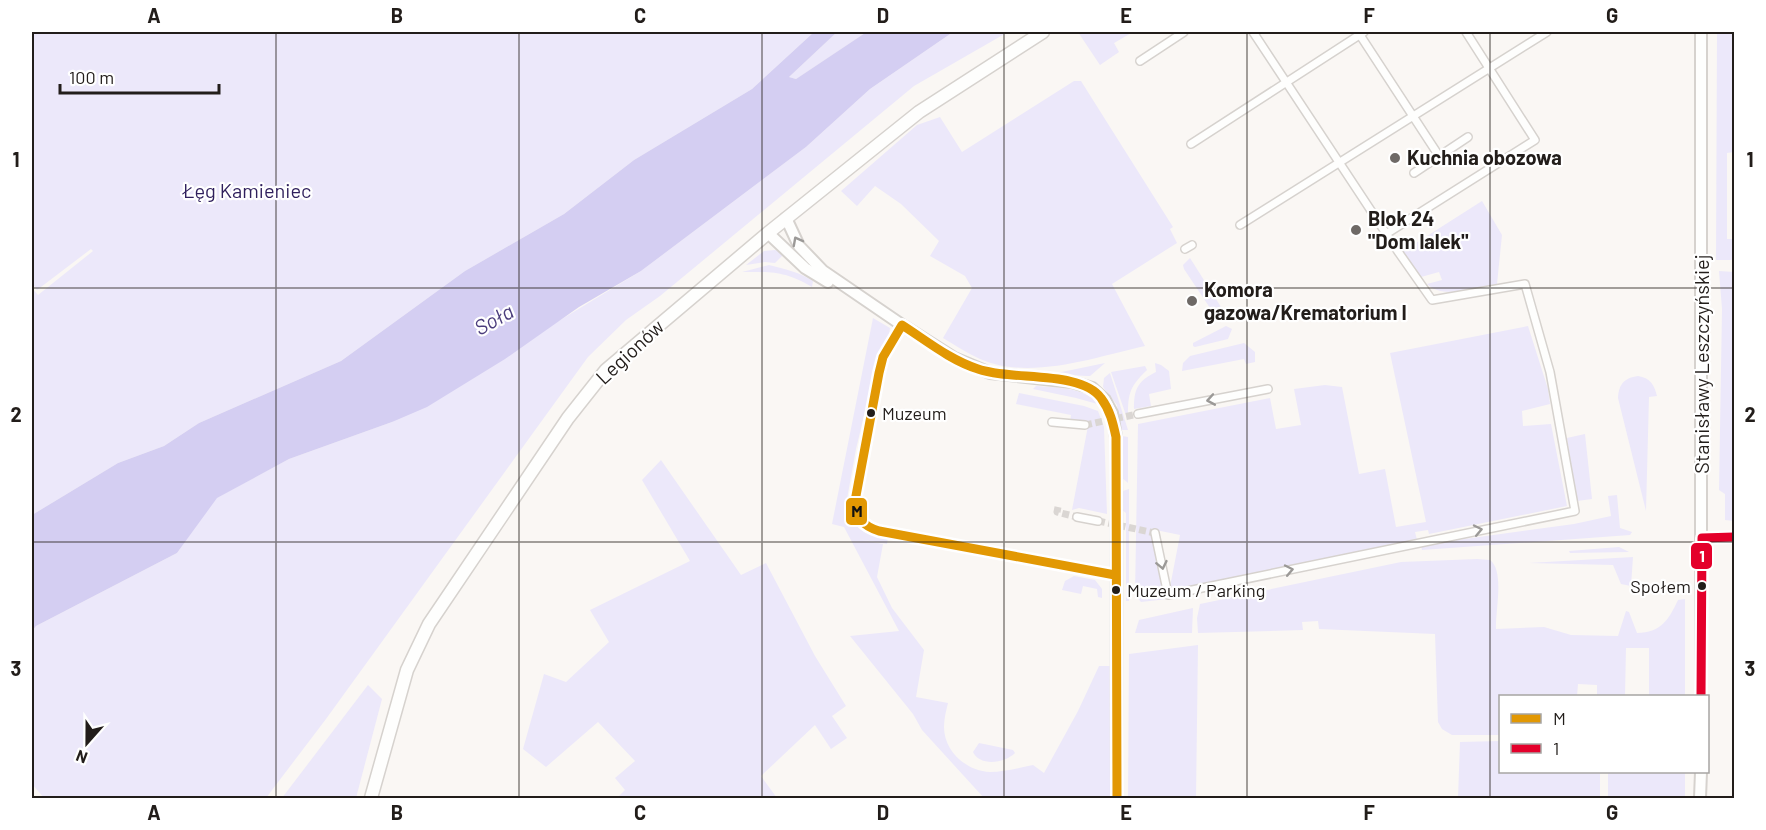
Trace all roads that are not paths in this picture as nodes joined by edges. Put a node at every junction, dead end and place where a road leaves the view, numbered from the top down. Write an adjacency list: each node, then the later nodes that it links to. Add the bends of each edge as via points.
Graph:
1 (1043, 32): 17 (main road, Legionów, via 919,112)
2 (1184, 32): 8 (street)
3 (1254, 32): 10 (street)
4 (1361, 32): 10 (street); 11 (street)
5 (1466, 32): 9 (street)
6 (1547, 32): 9 (street)
7 (1701, 32): 30 (street, Stanisławy Leszczyńskiej)
8 (1140, 61)
9 (1489, 68): 11 (street); 20 (street, via 1535,140)
10 (1287, 82): 13 (street); 15 (street)
11 (1413, 116): 14 (street); 15 (street)
12 (1468, 137): 14 (street)
13 (1191, 144)
14 (1439, 156): 16 (street)
15 (1339, 162): 18 (street); 20 (street)
16 (1414, 173)
17 (786, 218): 19 (main road, Legionów); 21 (street, one-way to 17, via 807,257)
18 (1240, 225)
19 (768, 233): 21 (street, via 805,268); 33 (main road, Legionów, via 606,370 568,418 429,624 407,670)
20 (1386, 234): 28 (street, one-way to 20, via 1168,595 1575,511 1550,372 1525,284 1432,300)
21 (873, 306): 34 (street, via 967,365 990,374 1072,382 1092,388 1112,413 1116,437)
22 (1268, 389): 23 (street, one-way to 23)
23 (1138, 414)
24 (1052, 422): 25 (street)
25 (1085, 425)
26 (1077, 517): 27 (street)
27 (1098, 521)
28 (1155, 533)
29 (1734, 537): 30 (street)
30 (1702, 538): 31 (street, Stanisławy Leszczyńskiej)
31 (1701, 695)
32 (1701, 773): 35 (street)
33 (371, 798)
34 (1117, 798)
35 (1700, 798)

